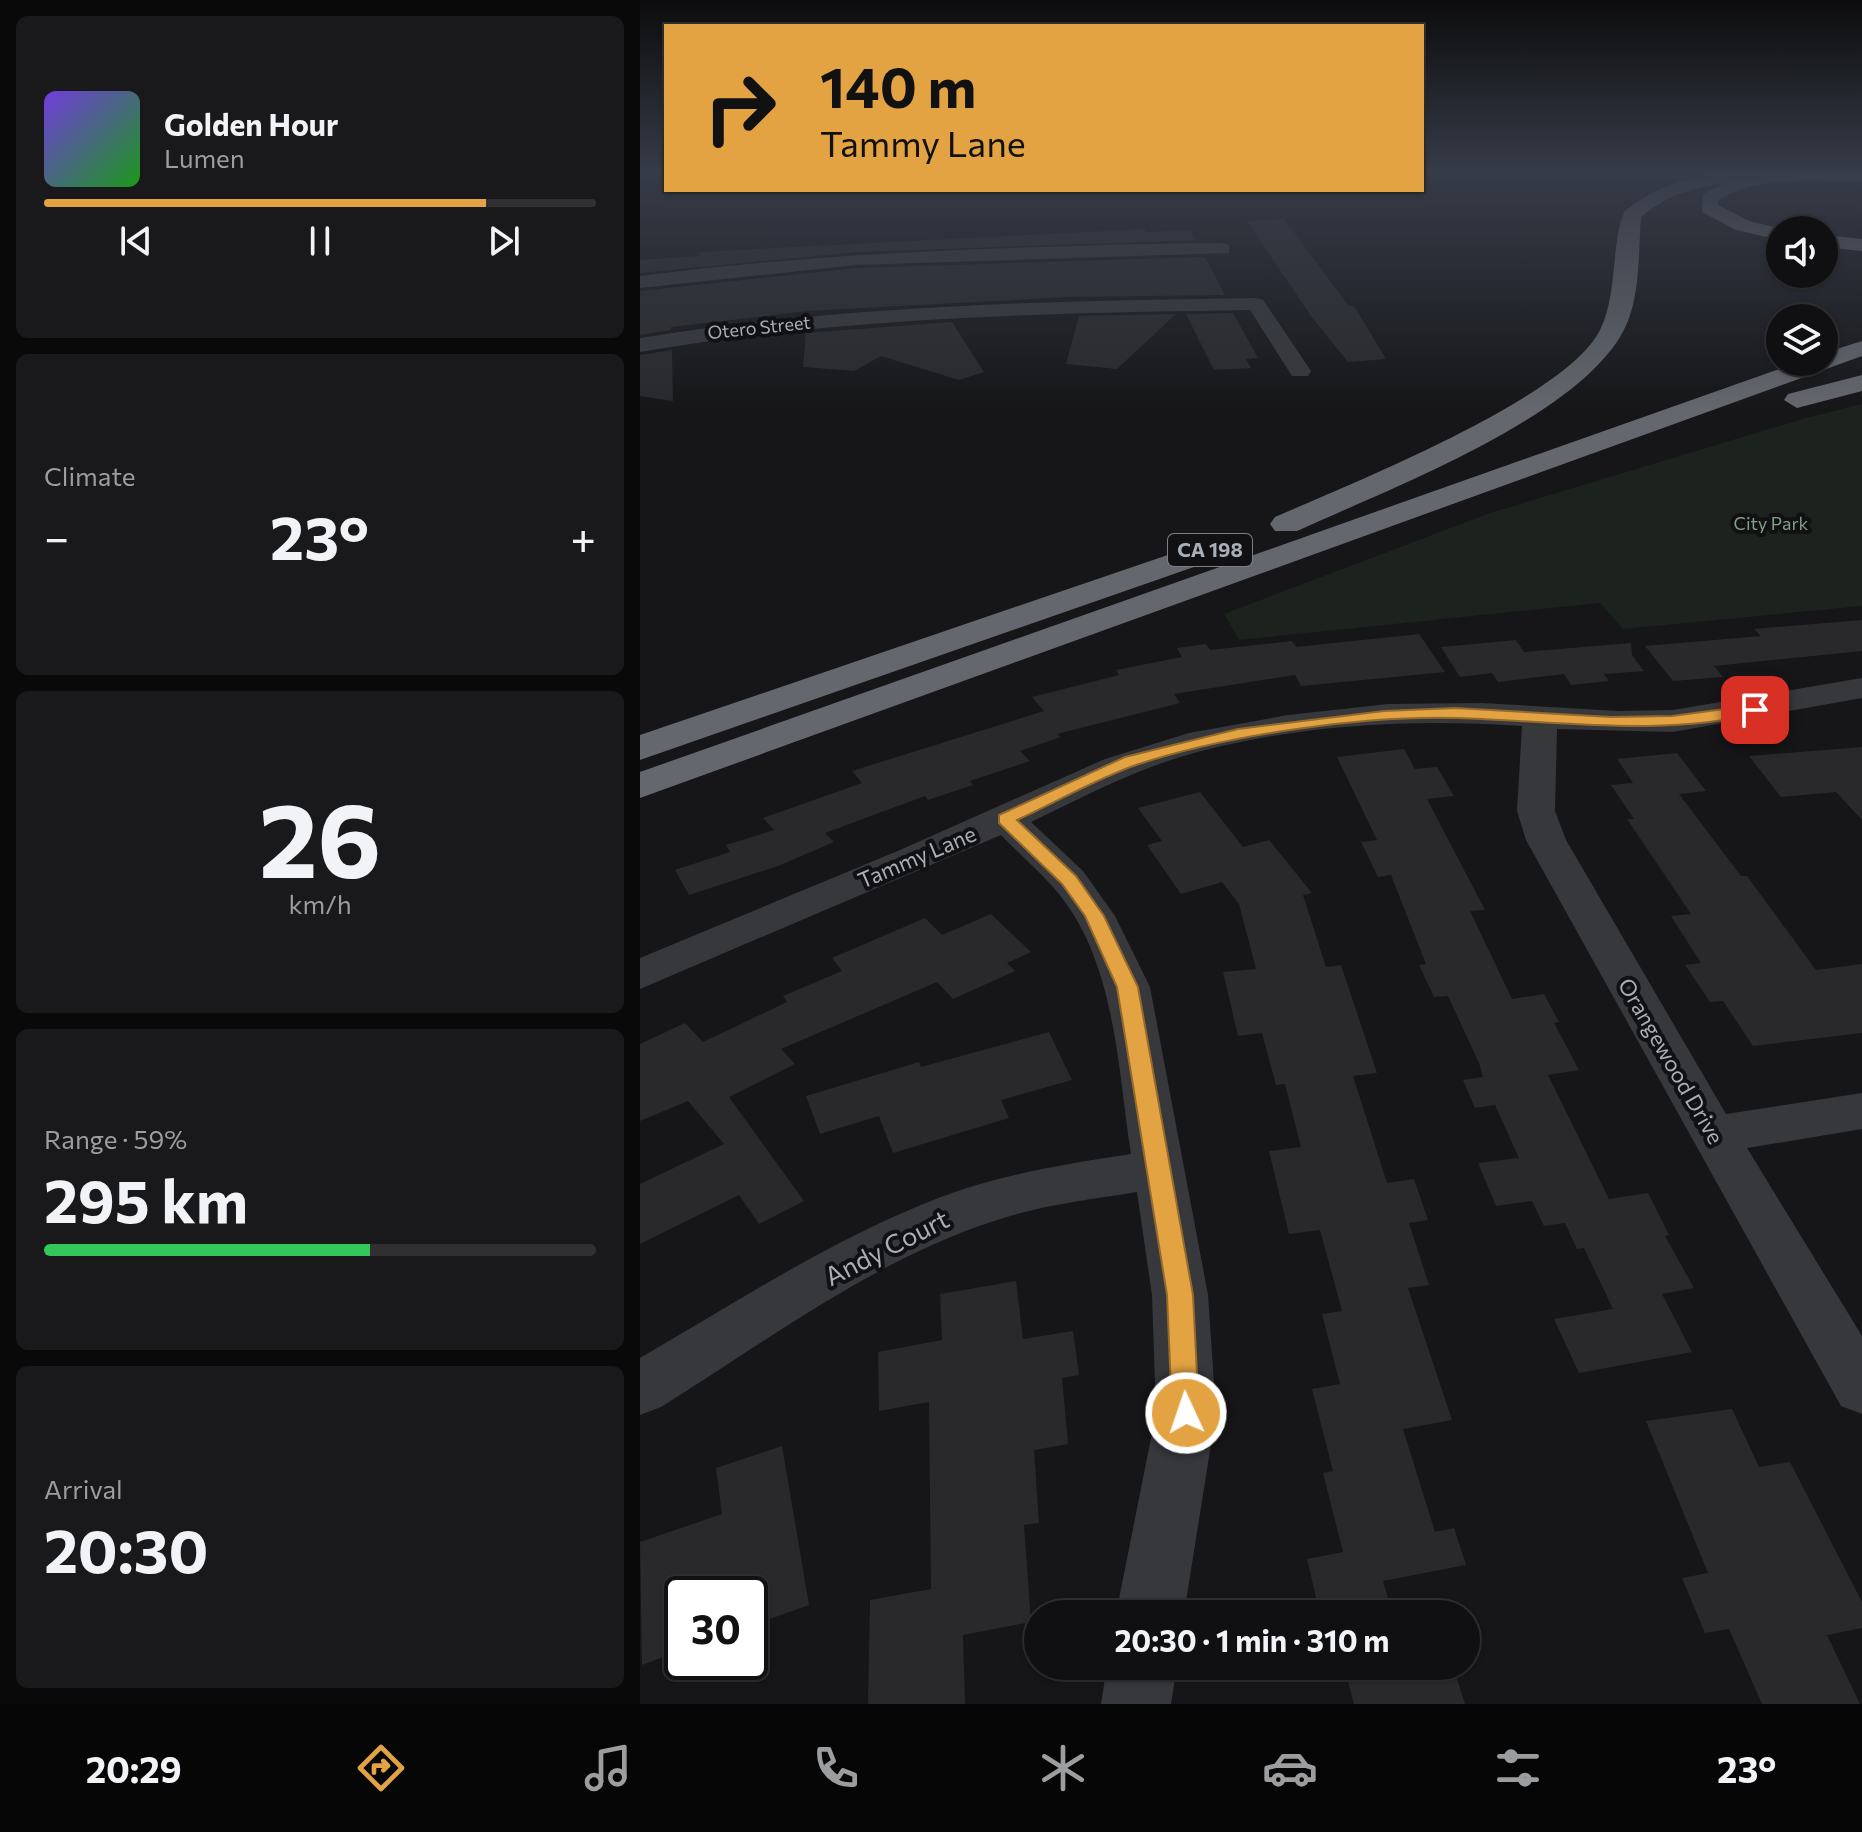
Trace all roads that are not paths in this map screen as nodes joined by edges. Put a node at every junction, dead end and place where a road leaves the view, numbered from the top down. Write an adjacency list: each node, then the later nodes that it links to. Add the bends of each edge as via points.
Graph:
1 (1123, 252): 4 (street, via 947,256)
2 (1224, 252): 5 (street)
3 (1626, 252): 14 (highway, via 1616,318 1587,363 1543,397 1450,447)
4 (640, 282)
5 (1256, 304): 8 (street, Otero Street, via 879,318); 11 (street)
6 (1862, 325): 7 (highway)
7 (1838, 333)
8 (640, 345)
9 (1862, 348): 13 (highway, CA 198)
10 (1766, 358): 14 (highway, CA 198)
11 (1300, 371)
12 (1862, 383): 13 (highway)
13 (1467, 491): 18 (highway, CA 198)
14 (1286, 524): 17 (highway, CA 198)
15 (1862, 688): 16 (street, Tammy Lane, via 1672,721)
16 (1540, 717): 19 (street, Tammy Lane, via 1384,715 1225,736 1131,761); 22 (street, Orangewood Drive, via 1536,811 1546,840)
17 (640, 748)
18 (640, 786)
19 (1006, 819): 20 (street, Tammy Lane); 23 (street, via 1069,880 1094,916 1128,987)
20 (640, 975)
21 (1862, 1111): 22 (street)
22 (1713, 1135): 24 (street, Orangewood Drive)
23 (1159, 1169): 25 (street, Andy Court, via 1042,1187 962,1211 856,1259); 26 (street, via 1180,1295 1186,1413)
24 (1862, 1388)
25 (640, 1389)
26 (1153, 1600)
27 (1140, 1680): 28 (street)
28 (1136, 1704)

